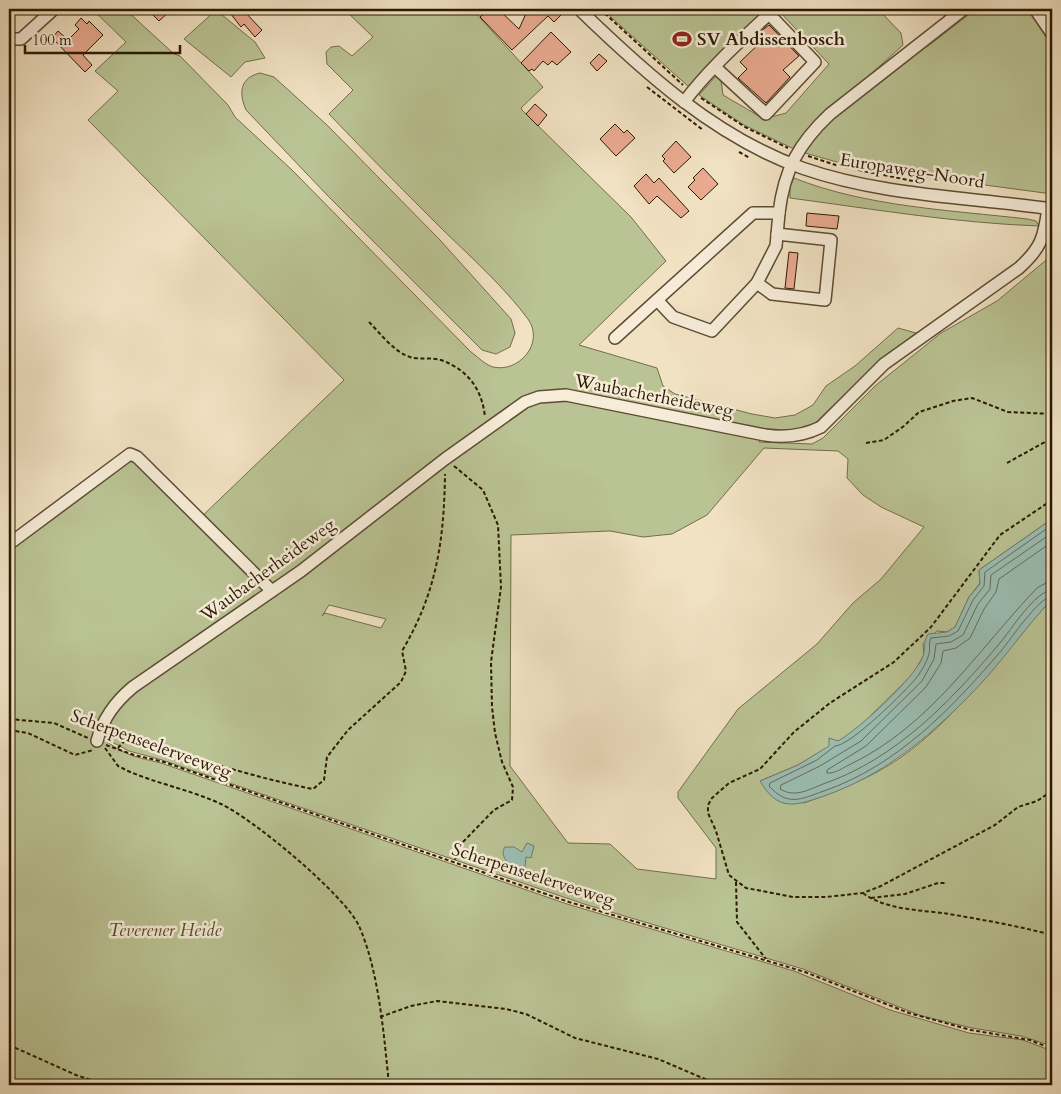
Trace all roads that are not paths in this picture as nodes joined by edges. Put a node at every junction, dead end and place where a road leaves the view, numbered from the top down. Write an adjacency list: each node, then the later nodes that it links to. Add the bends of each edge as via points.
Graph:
1 (54, 9): 6 (street, via 20,39)
2 (579, 9): 8 (street, Europaweg-Noord)
3 (964, 9): 9 (street, via 830,114 806,137)
4 (1036, 9): 5 (street)
5 (1052, 34)
6 (9, 38)
7 (716, 67): 7 (street, via 770,14 815,62 766,114); 8 (street)
8 (684, 102): 9 (street, Europaweg-Noord)
9 (790, 169): 10 (street, Europaweg-Noord, via 899,190); 11 (street, via 781,196)
10 (1050, 208): 17 (street, Waubacherheideweg, via 1046,230 1036,253 884,364 821,427 813,431 789,437 765,435 566,395 539,397 525,402 445,459)
11 (780, 213): 12 (street); 14 (street, via 753,213)
12 (777, 234): 13 (street, via 776,246); 13 (street, via 831,240 825,300 772,294)
13 (758, 283): 14 (street, via 712,331 673,317)
14 (657, 300): 15 (street)
15 (615, 338)
16 (9, 544): 17 (street, via 130,454 144,464)
17 (272, 592): 18 (street, Waubacherheideweg, via 121,697 104,718)
18 (97, 741)

